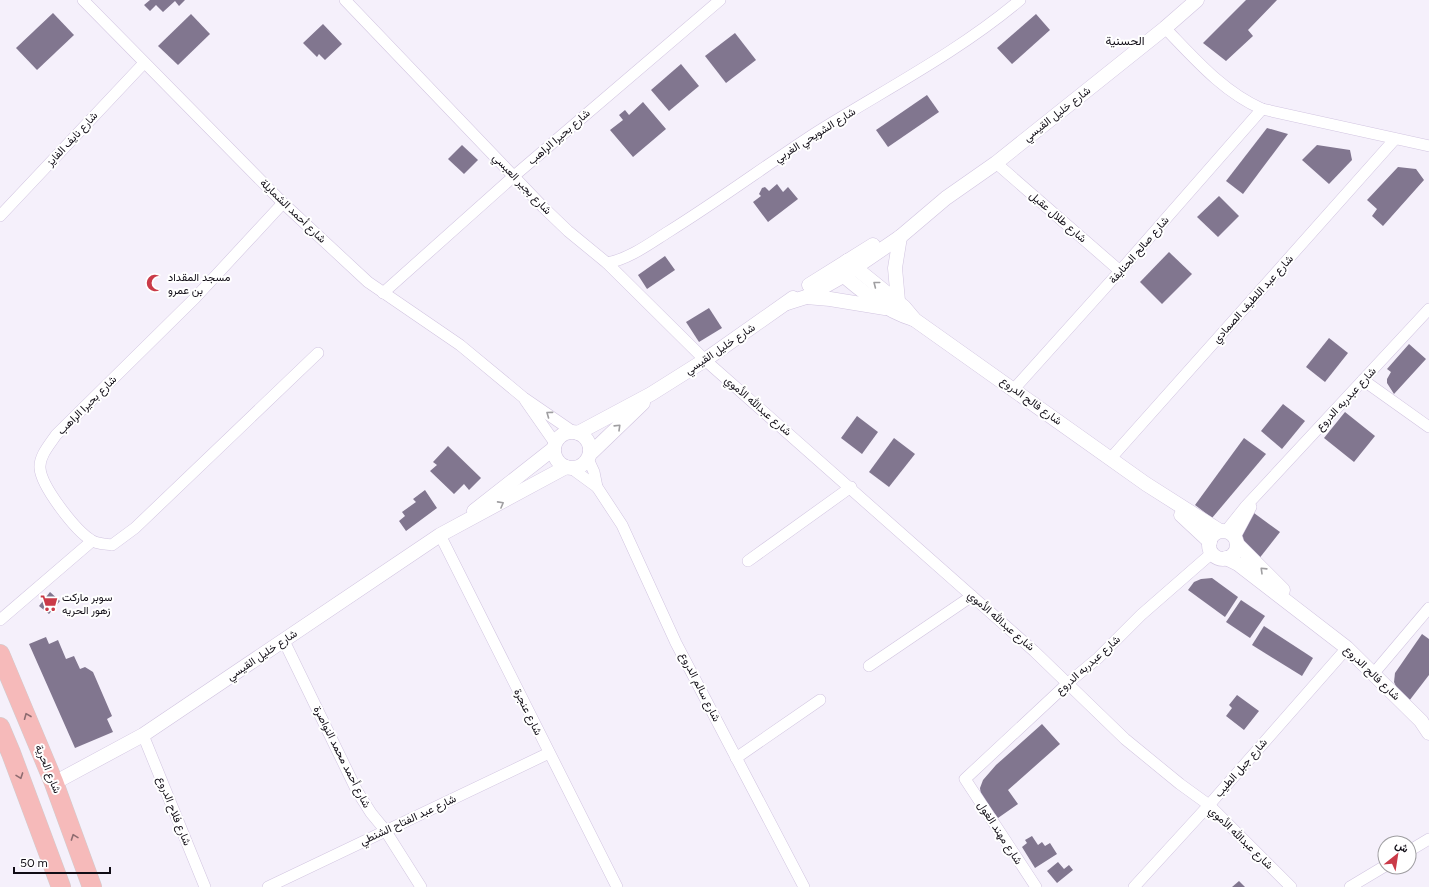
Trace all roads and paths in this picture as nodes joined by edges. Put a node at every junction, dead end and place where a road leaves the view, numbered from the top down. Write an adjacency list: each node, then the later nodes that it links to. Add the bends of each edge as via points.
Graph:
1 (83, 0): 7 (street, شارع أحمد الشمايلة)
2 (345, 0): 12 (street, شارع بجير العبسي)
3 (720, 0): 12 (street, شارع بحيرا الراهب)
4 (1020, 0): 17 (street, شارع الشويحي الغربي, via 935,62 815,134 705,209 619,261)
5 (1197, 0): 6 (street, شارع خليل القيسي)
6 (1165, 28): 8 (street, via 1204,67 1243,100); 11 (street, شارع خليل القيسي)
7 (144, 63): 13 (street, شارع أحمد الشمايلة); 14 (street, شارع نايف الفايز)
8 (1262, 109): 9 (street); 19 (street, شارع صالح الحنايفة)
9 (1396, 139): 10 (street); 36 (street, شارع عبد اللطيف الصمادي)
10 (1429, 146)
11 (996, 163): 15 (street, شارع خليل القيسي); 19 (street, شارع طلال عقيل)
12 (514, 176): 17 (street, شارع بجير العبسي, via 568,231); 21 (street, شارع بحيرا الراهب)
13 (283, 203): 21 (street, شارع أحمد الشمايلة); 44 (street, شارع بحيرا الراهب, via 195,298 67,423 42,457 40,467 44,482 72,520)
14 (0, 216)
15 (914, 224): 16 (street, شارع خليل القيسي); 18 (street, شارع خليل القيسي, via 893,233)
16 (900, 238): 18 (street, شارع خليل القيسي); 24 (street, via 895,268)
17 (607, 264): 27 (street, شارع بجير العبسي)
18 (851, 264): 20 (street, شارع خليل القيسي); 24 (street, شارع فالح الدروع, one-way to 18)
19 (1120, 271): 29 (street, شارع صالح الحنايفة)
20 (839, 272): 22 (street, شارع خليل القيسي); 23 (street, شارع خليل القيسي, via 800,291); 24 (street, شارع فالح الدروع)
21 (383, 293): 31 (street, شارع أحمد الشمايلة, via 460,345)
22 (806, 297): 23 (street, شارع خليل القيسي); 24 (street)
23 (787, 303): 27 (street, شارع خليل القيسي)
24 (894, 305): 29 (street, شارع فالح الدروع)
25 (1429, 309): 28 (street, شارع عبدربه الدروع)
26 (318, 353): 44 (street, via 125,536 112,545)
27 (706, 360): 30 (street, شارع خليل القيسي); 40 (street, شارع عبدالله الأموي)
28 (1364, 380): 32 (street); 43 (street, شارع عبدربه الدروع, via 1264,488)
29 (1014, 389): 36 (street, شارع فالح الدروع)
30 (651, 394): 33 (street, شارع خليل القيسي); 35 (street, شارع خليل القيسي, one-way to 30)
31 (524, 398): 33 (street, شارع أحمد الشمايلة, one-way to 31); 34 (street, شارع أحمد الشمايلة)
32 (1429, 427)
33 (575, 432): 34 (street, via 562,434); 35 (street, via 587,439 590,444)
34 (554, 446): 37 (street, via 556,459); 41 (street, شارع خليل القيسي, via 479,506)
35 (589, 456): 37 (street, via 581,466); 39 (street, شارع سالم الدروع)
36 (1111, 458): 38 (street, شارع فالح الدروع)
37 (569, 468): 39 (street, شارع سالم الدروع); 41 (street, شارع خليل القيسي, one-way to 37, via 483,514)
38 (1146, 484): 43 (street, شارع فالح الدروع); 45 (street, شارع فالح الدروع)
39 (597, 487): 64 (street, شارع سالم الدروع, via 622,525 676,643)
40 (851, 487): 47 (street); 48 (street, شارع عبدالله الأموي)
41 (466, 520): 42 (street, شارع خليل القيسي)
42 (440, 535): 52 (street, شارع خليل القيسي); 62 (street, شارع عنجرة)
43 (1229, 536): 45 (street, via 1213,535); 46 (street, via 1234,553); 50 (street, شارع فالح الدروع, one-way to 43)
44 (92, 541): 51 (street)
45 (1211, 548): 46 (street, via 1219,558); 57 (street, شارع عبدربه الدروع, via 1098,658)
46 (1226, 558): 50 (street, شارع فالح الدروع, via 1238,564)
47 (748, 561)
48 (972, 596): 55 (street); 57 (street, شارع عبدالله الأموي)
49 (1429, 608): 56 (street)
50 (1309, 618): 53 (street, شارع فالح الدروع)
51 (0, 620)
52 (284, 641): 61 (street, شارع خليل القيسي); 68 (street, شارع أحمد محمد النواصرة, via 357,791)
53 (1347, 648): 56 (street, شارع فالح الدروع); 67 (street, شارع جبل الطيب)
54 (0, 654): 66 (highway, شارع الحرية, one-way to 54)
55 (870, 666)
56 (1374, 673): 60 (street, شارع فالح الدروع, via 1421,721)
57 (1068, 683): 65 (street, شارع عبدربه الدروع); 67 (street, شارع عبدالله الأموي, via 1126,739)
58 (820, 700): 64 (street)
59 (0, 727): 63 (highway)
60 (1429, 733)
61 (143, 735): 66 (street, شارع خليل القيسي); 74 (street, شارع فلاح الدروع)
62 (549, 753): 68 (street, شارع عبد الفتاح الشنطي); 77 (street, شارع عنجرة)
63 (6, 756): 72 (highway, one-way to 72)
64 (736, 758): 78 (street, شارع سالم الدروع)
65 (965, 778): 79 (street, شارع مهند الغول)
66 (54, 783): 73 (highway, شارع الحرية, one-way to 66)
67 (1209, 805): 80 (street, شارع جبل الطيب); 81 (street, شارع عبدالله الأموي)
68 (385, 830): 75 (street, شارع عبد الفتاح الشنطي); 76 (street, شارع أحمد محمد النواصرة)
69 (1429, 839): 70 (street)
70 (1417, 846)
71 (1377, 871): 82 (street)
72 (61, 887)
73 (92, 887)
74 (205, 887)
75 (268, 887)
76 (421, 887)
77 (617, 887)
78 (804, 887)
79 (1036, 887)
80 (1134, 887)
81 (1290, 887)
82 (1350, 887)

